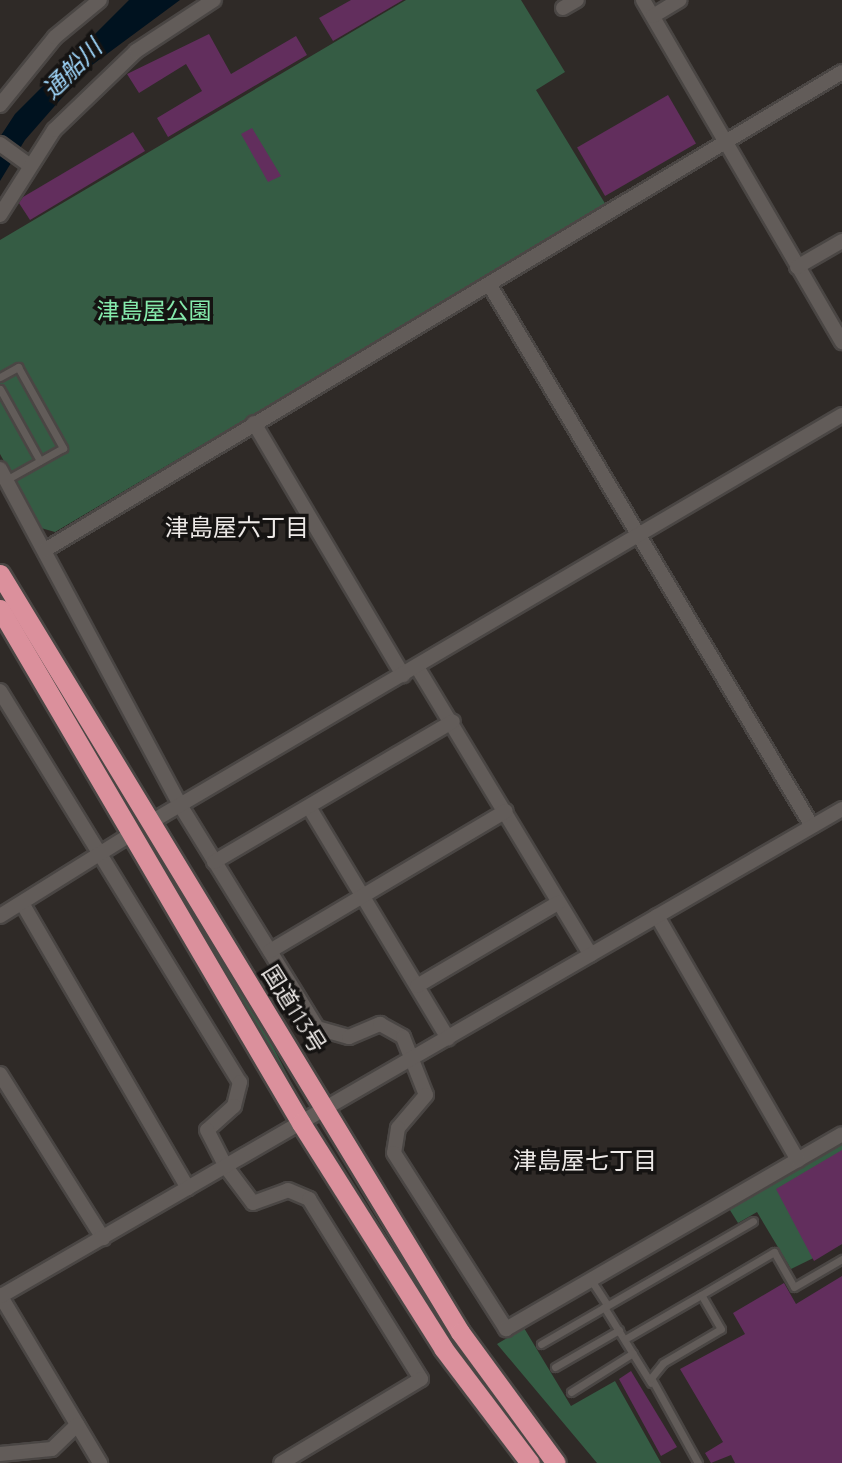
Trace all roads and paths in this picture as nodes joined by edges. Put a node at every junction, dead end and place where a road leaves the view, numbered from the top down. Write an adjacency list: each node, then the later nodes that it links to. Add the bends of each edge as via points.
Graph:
1 (100, 0): 9 (street, via 55,37)
2 (214, 0): 12 (street, via 136,51 54,130)
3 (577, 0): 6 (street)
4 (643, 0): 7 (street)
5 (680, 0): 7 (street)
6 (563, 8)
7 (653, 16): 10 (street)
8 (842, 72): 10 (street)
9 (0, 105)
10 (725, 142): 15 (street); 16 (street)
11 (0, 144): 12 (street)
12 (29, 165): 13 (street)
13 (0, 215)
14 (842, 241): 15 (street)
15 (797, 267): 17 (street)
16 (489, 284): 21 (street); 24 (street)
17 (842, 342)
18 (0, 377): 22 (lane, via 18,367 63,448)
19 (0, 389): 22 (lane)
20 (842, 415): 24 (street)
21 (254, 423): 25 (street); 29 (street)
22 (40, 461): 23 (lane)
23 (3, 475): 25 (street)
24 (638, 536): 28 (street); 37 (street)
25 (45, 550): 32 (street)
26 (0, 574): 36 (highway, 国道113号)
27 (0, 609): 38 (highway)
28 (417, 667): 29 (street); 31 (street)
29 (403, 675): 32 (street)
30 (0, 691): 39 (street)
31 (453, 721): 33 (street); 35 (street)
32 (180, 805): 36 (street); 40 (street)
33 (309, 807): 40 (street); 41 (street)
34 (842, 809): 37 (street)
35 (506, 811): 41 (street); 43 (street)
36 (150, 822): 52 (highway, 国道113号)
37 (812, 826): 45 (street)
38 (131, 834): 39 (street); 53 (highway)
39 (103, 850): 42 (street); 56 (street, via 240,1082 234,1106 207,1130)
40 (214, 862): 46 (street)
41 (363, 895): 46 (street); 48 (street)
42 (22, 903): 44 (street); 57 (street)
43 (558, 903): 47 (street); 48 (street)
44 (0, 916)
45 (657, 916): 47 (street); 55 (street)
46 (270, 951): 50 (street, via 325,1034 349,1037 369,1026 389,1026)
47 (591, 954): 49 (street)
48 (417, 986): 49 (street)
49 (448, 1038): 50 (street)
50 (414, 1057): 52 (street); 61 (street, via 426,1095 398,1128 394,1153 489,1311 506,1329)
51 (0, 1074): 59 (street)
52 (327, 1109): 53 (street); 78 (highway, 国道113号, via 460,1332)
53 (302, 1123): 56 (street); 77 (highway, via 443,1348)
54 (842, 1134): 55 (street)
55 (798, 1160): 61 (street)
56 (226, 1167): 57 (street); 76 (street, via 253,1203 288,1190 310,1199 421,1379)
57 (188, 1188): 59 (street)
58 (753, 1221): 64 (lane)
59 (103, 1238): 63 (street)
60 (842, 1259): 62 (lane, via 794,1287 774,1252)
61 (591, 1280): 64 (lane)
62 (701, 1295): 66 (lane); 70 (lane, via 721,1329 657,1367)
63 (0, 1296): 72 (street)
64 (605, 1306): 65 (lane); 67 (lane)
65 (619, 1330): 66 (lane); 69 (lane)
66 (625, 1339): 68 (lane)
67 (541, 1344)
68 (633, 1353): 70 (lane); 71 (lane)
69 (555, 1367)
70 (651, 1384): 74 (lane)
71 (570, 1392)
72 (77, 1425): 73 (street, via 52,1449); 75 (street)
73 (0, 1454)
74 (697, 1460): 79 (lane)
75 (100, 1463)
76 (281, 1463)
77 (530, 1463)
78 (556, 1463)
79 (687, 1463)

